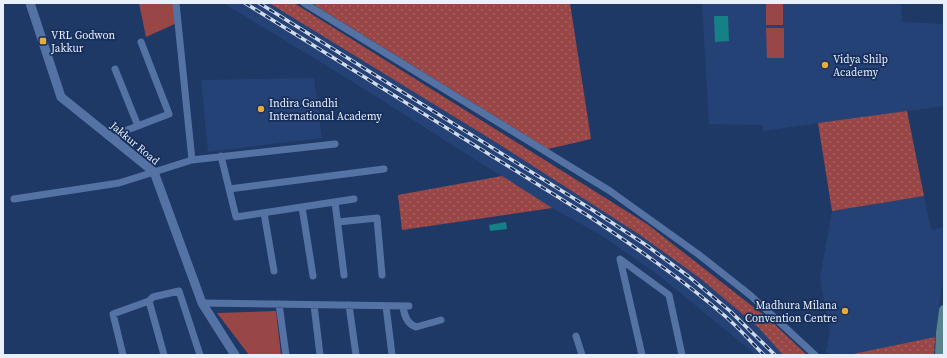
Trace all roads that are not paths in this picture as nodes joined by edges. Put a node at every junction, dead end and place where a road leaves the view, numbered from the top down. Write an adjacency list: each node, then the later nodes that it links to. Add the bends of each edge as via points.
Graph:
1 (30, 3): 7 (street, Jakkur Road, via 60,97)
2 (176, 3): 10 (street)
3 (304, 3): 44 (street, via 610,191 698,254 750,296)
4 (141, 42): 6 (street, via 169,114)
5 (115, 69): 6 (street)
6 (138, 126): 7 (street, via 122,132)
7 (114, 140): 12 (street, Jakkur Road)
8 (335, 144): 9 (street)
9 (221, 156): 10 (street); 13 (street)
10 (192, 160): 12 (street)
11 (384, 170): 13 (street)
12 (154, 172): 14 (street, via 119,183); 25 (street, Jakkur Road)
13 (229, 189): 18 (street, via 236,217)
14 (14, 199)
15 (354, 199): 16 (street)
16 (335, 202): 17 (street); 19 (street)
17 (302, 207): 18 (street); 23 (street)
18 (264, 213): 20 (street)
19 (338, 222): 21 (street, via 377,218); 22 (street)
20 (274, 271)
21 (382, 274)
22 (344, 275)
23 (313, 276)
24 (149, 301): 33 (street, via 113,314); 34 (street); 35 (street, via 179,291)
25 (202, 303): 26 (street); 36 (street, Jakkur Road)
26 (279, 304): 27 (street); 37 (street)
27 (314, 305): 28 (street); 38 (street)
28 (349, 305): 29 (street); 39 (street)
29 (386, 306): 31 (street, via 406,306 404,315 416,327); 40 (street)
30 (944, 310): 45 (main road)
31 (441, 320)
32 (576, 336): 41 (street)
33 (123, 355)
34 (164, 355)
35 (200, 355)
36 (236, 355)
37 (286, 355)
38 (320, 355)
39 (356, 355)
40 (392, 355)
41 (582, 355)
42 (642, 355): 43 (street, via 620,259 668,295)
43 (682, 355)
44 (815, 355)
45 (940, 355)

